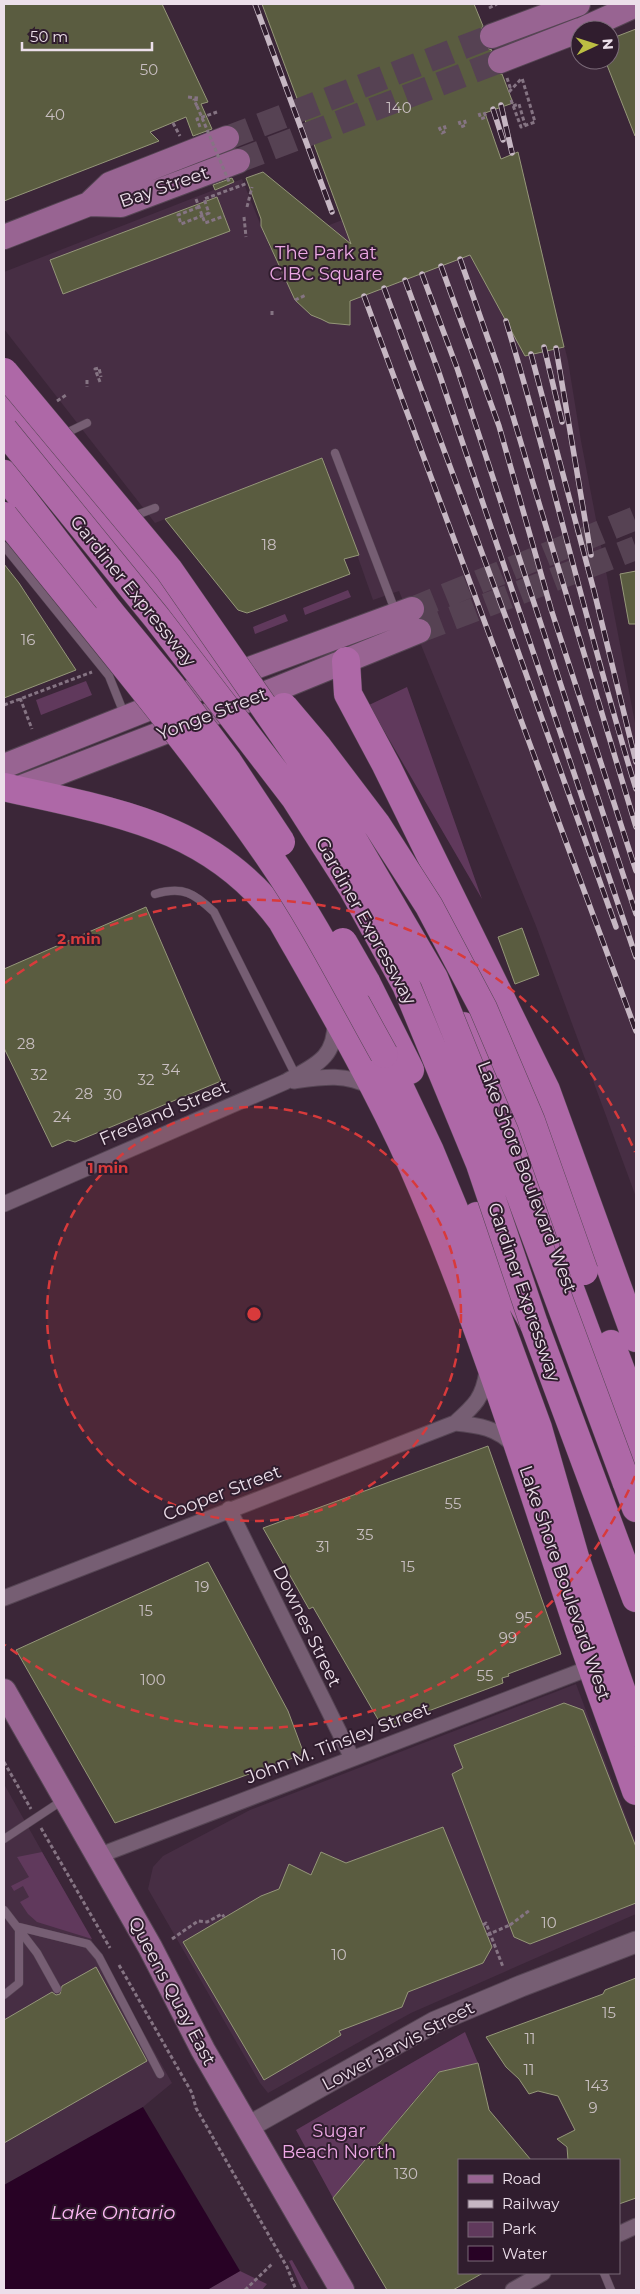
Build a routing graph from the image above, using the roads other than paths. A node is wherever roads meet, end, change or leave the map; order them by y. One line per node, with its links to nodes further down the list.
1 (578, 4): 5 (main road)
2 (636, 5): 3 (main road)
3 (602, 20)
4 (570, 35): 6 (main road)
5 (492, 36)
6 (503, 68)
7 (227, 138): 9 (main road, Bay Street)
8 (238, 161): 9 (main road, Bay Street)
9 (89, 204): 10 (main road, Bay Street)
10 (4, 237)
11 (4, 372): 22 (highway, Gardiner Expressway, bridge)
12 (4, 402): 15 (highway, Lake Shore Boulevard West)
13 (87, 423): 15 (lane)
14 (4, 430): 36 (highway, Gardiner Expressway, bridge)
15 (40, 445): 20 (highway, Lake Shore Boulevard West)
16 (335, 454): 23 (lane)
17 (4, 474): 36 (highway, bridge)
18 (155, 508): 20 (lane)
19 (4, 516): 49 (highway, bridge)
20 (108, 527): 25 (highway, Lake Shore Boulevard West)
21 (4, 546): 27 (lane)
22 (169, 570): 39 (highway, bridge); 43 (highway, Gardiner Expressway, bridge)
23 (409, 618): 24 (main road, Yonge Street); 25 (main road, Yonge Street)
24 (346, 661): 26 (main road, Yonge Street); 35 (highway)
25 (228, 678): 26 (highway, Lake Shore Boulevard West); 27 (main road, Yonge Street)
26 (245, 701): 28 (main road, Yonge Street); 31 (highway, Lake Shore Boulevard West)
27 (126, 719): 28 (main road, Yonge Street)
28 (6, 784): 30 (highway, Lake Shore Boulevard West)
29 (156, 894): 32 (lane)
30 (335, 1014): 32 (street, Freeland Street); 33 (highway, Lake Shore Boulevard West)
31 (491, 1076): 35 (highway); 42 (highway, Lake Shore Boulevard West)
32 (291, 1079): 33 (street, Freeland Street); 34 (street, Freeland Street)
33 (376, 1090): 38 (highway, Lake Shore Boulevard West)
34 (4, 1204)
35 (625, 1306): 37 (highway)
36 (534, 1324): 46 (highway, Gardiner Expressway)
37 (636, 1338)
38 (489, 1360): 40 (street, Cooper Street); 41 (highway, Lake Shore Boulevard West)
39 (636, 1410)
40 (455, 1423): 41 (street, Cooper Street); 44 (street, Cooper Street)
41 (521, 1453): 47 (highway, Lake Shore Boulevard West)
42 (636, 1466)
43 (636, 1508)
44 (229, 1510): 45 (street, Cooper Street); 50 (street, Downes Street)
45 (4, 1598)
46 (636, 1598)
47 (592, 1667): 50 (street, John M. Tinsley Street); 51 (highway, Lake Shore Boulevard West)
48 (4, 1691): 52 (main road, Queens Quay East)
49 (635, 1726)
50 (352, 1758): 54 (street, John M. Tinsley Street)
51 (636, 1790)
52 (65, 1798): 53 (lane); 54 (main road, Queens Quay East)
53 (4, 1838)
54 (98, 1856): 61 (main road, Queens Quay East)
55 (4, 1910): 56 (lane)
56 (19, 1926): 58 (lane); 59 (lane); 60 (lane)
57 (636, 1942): 61 (main road, Lower Jarvis Street)
58 (57, 1989)
59 (4, 1995)
60 (160, 2074)
61 (248, 2127): 66 (main road, Queens Quay East)
62 (636, 2226): 63 (street)
63 (620, 2234)
64 (541, 2274): 67 (street)
65 (604, 2274): 68 (lane)
66 (342, 2290)
67 (513, 2290)
68 (611, 2290)

